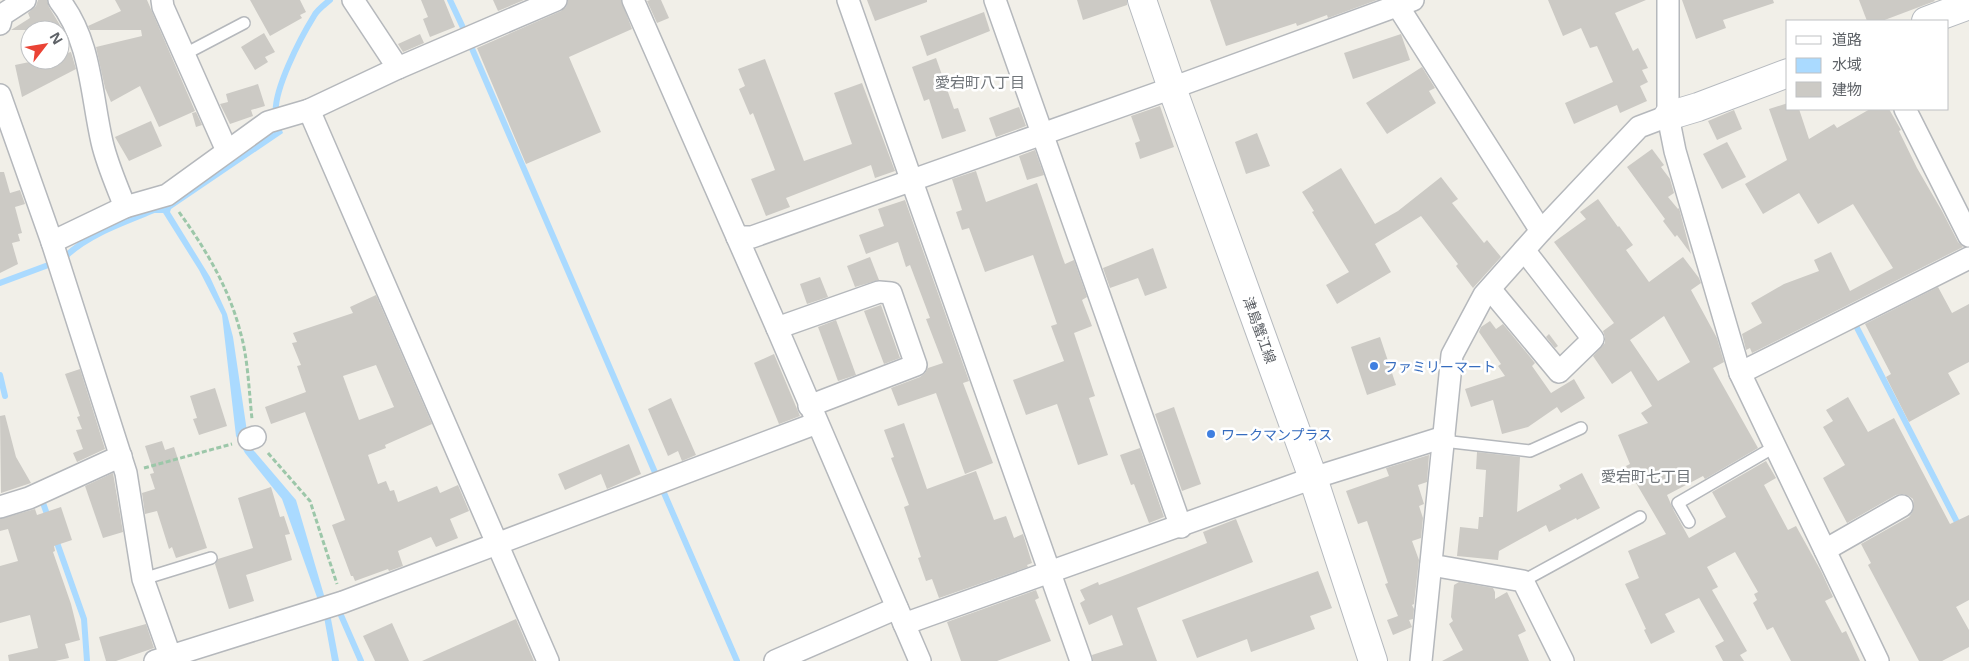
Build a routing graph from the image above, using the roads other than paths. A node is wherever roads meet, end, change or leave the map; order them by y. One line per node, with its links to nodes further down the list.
1 (25, 0): 15 (street)
2 (59, 0): 27 (street)
3 (162, 0): 16 (street)
4 (353, 0): 17 (street)
5 (556, 0): 17 (street)
6 (633, 0): 30 (street)
7 (848, 0): 26 (street)
8 (995, 0): 24 (street)
9 (1142, 0): 19 (main road, 津島蟹江線)
10 (1668, 0): 23 (street)
11 (1401, 2): 19 (street); 28 (street)
12 (1969, 5): 13 (main road)
13 (1929, 20)
14 (244, 23): 16 (lane)
15 (0, 24)
16 (184, 54): 25 (street)
17 (398, 68): 21 (street)
18 (1786, 74): 23 (main road)
19 (1172, 88): 24 (street); 42 (main road, 津島蟹江線)
20 (0, 95): 31 (street)
21 (310, 110): 25 (street); 48 (street)
22 (1906, 110): 29 (street)
23 (1668, 116): 28 (street); 36 (street)
24 (1043, 134): 26 (street); 47 (street)
25 (227, 151): 27 (street)
26 (912, 181): 30 (street); 52 (street)
27 (125, 207): 31 (street)
28 (1541, 231): 32 (street)
29 (1969, 236)
30 (737, 237): 35 (street)
31 (52, 242): 41 (street)
32 (1524, 250): 34 (street); 34 (street)
33 (1969, 258): 36 (street)
34 (1490, 289): 39 (street)
35 (777, 328): 37 (street); 37 (street)
36 (1740, 373): 40 (street)
37 (813, 415): 48 (street); 55 (street)
38 (1581, 428): 39 (lane)
39 (1444, 439): 42 (street); 51 (street)
40 (1776, 446): 46 (lane); 49 (street)
41 (123, 464): 44 (street); 53 (street)
42 (1313, 478): 47 (street); 61 (main road, 津島蟹江線)
43 (1902, 506): 49 (street)
44 (0, 507)
45 (1640, 517): 54 (lane)
46 (1689, 522)
47 (1181, 527): 52 (street)
48 (497, 544): 56 (street); 57 (street)
49 (1825, 550): 64 (street)
50 (211, 558): 53 (lane)
51 (1431, 565): 54 (street); 62 (street)
52 (1050, 572): 55 (street); 60 (street)
53 (143, 579): 56 (street)
54 (1523, 581): 63 (street)
55 (901, 616): 58 (street); 59 (street)
56 (166, 659)
57 (548, 661)
58 (775, 661)
59 (920, 661)
60 (1081, 661)
61 (1373, 661)
62 (1421, 661)
63 (1563, 661)
64 (1878, 661)

